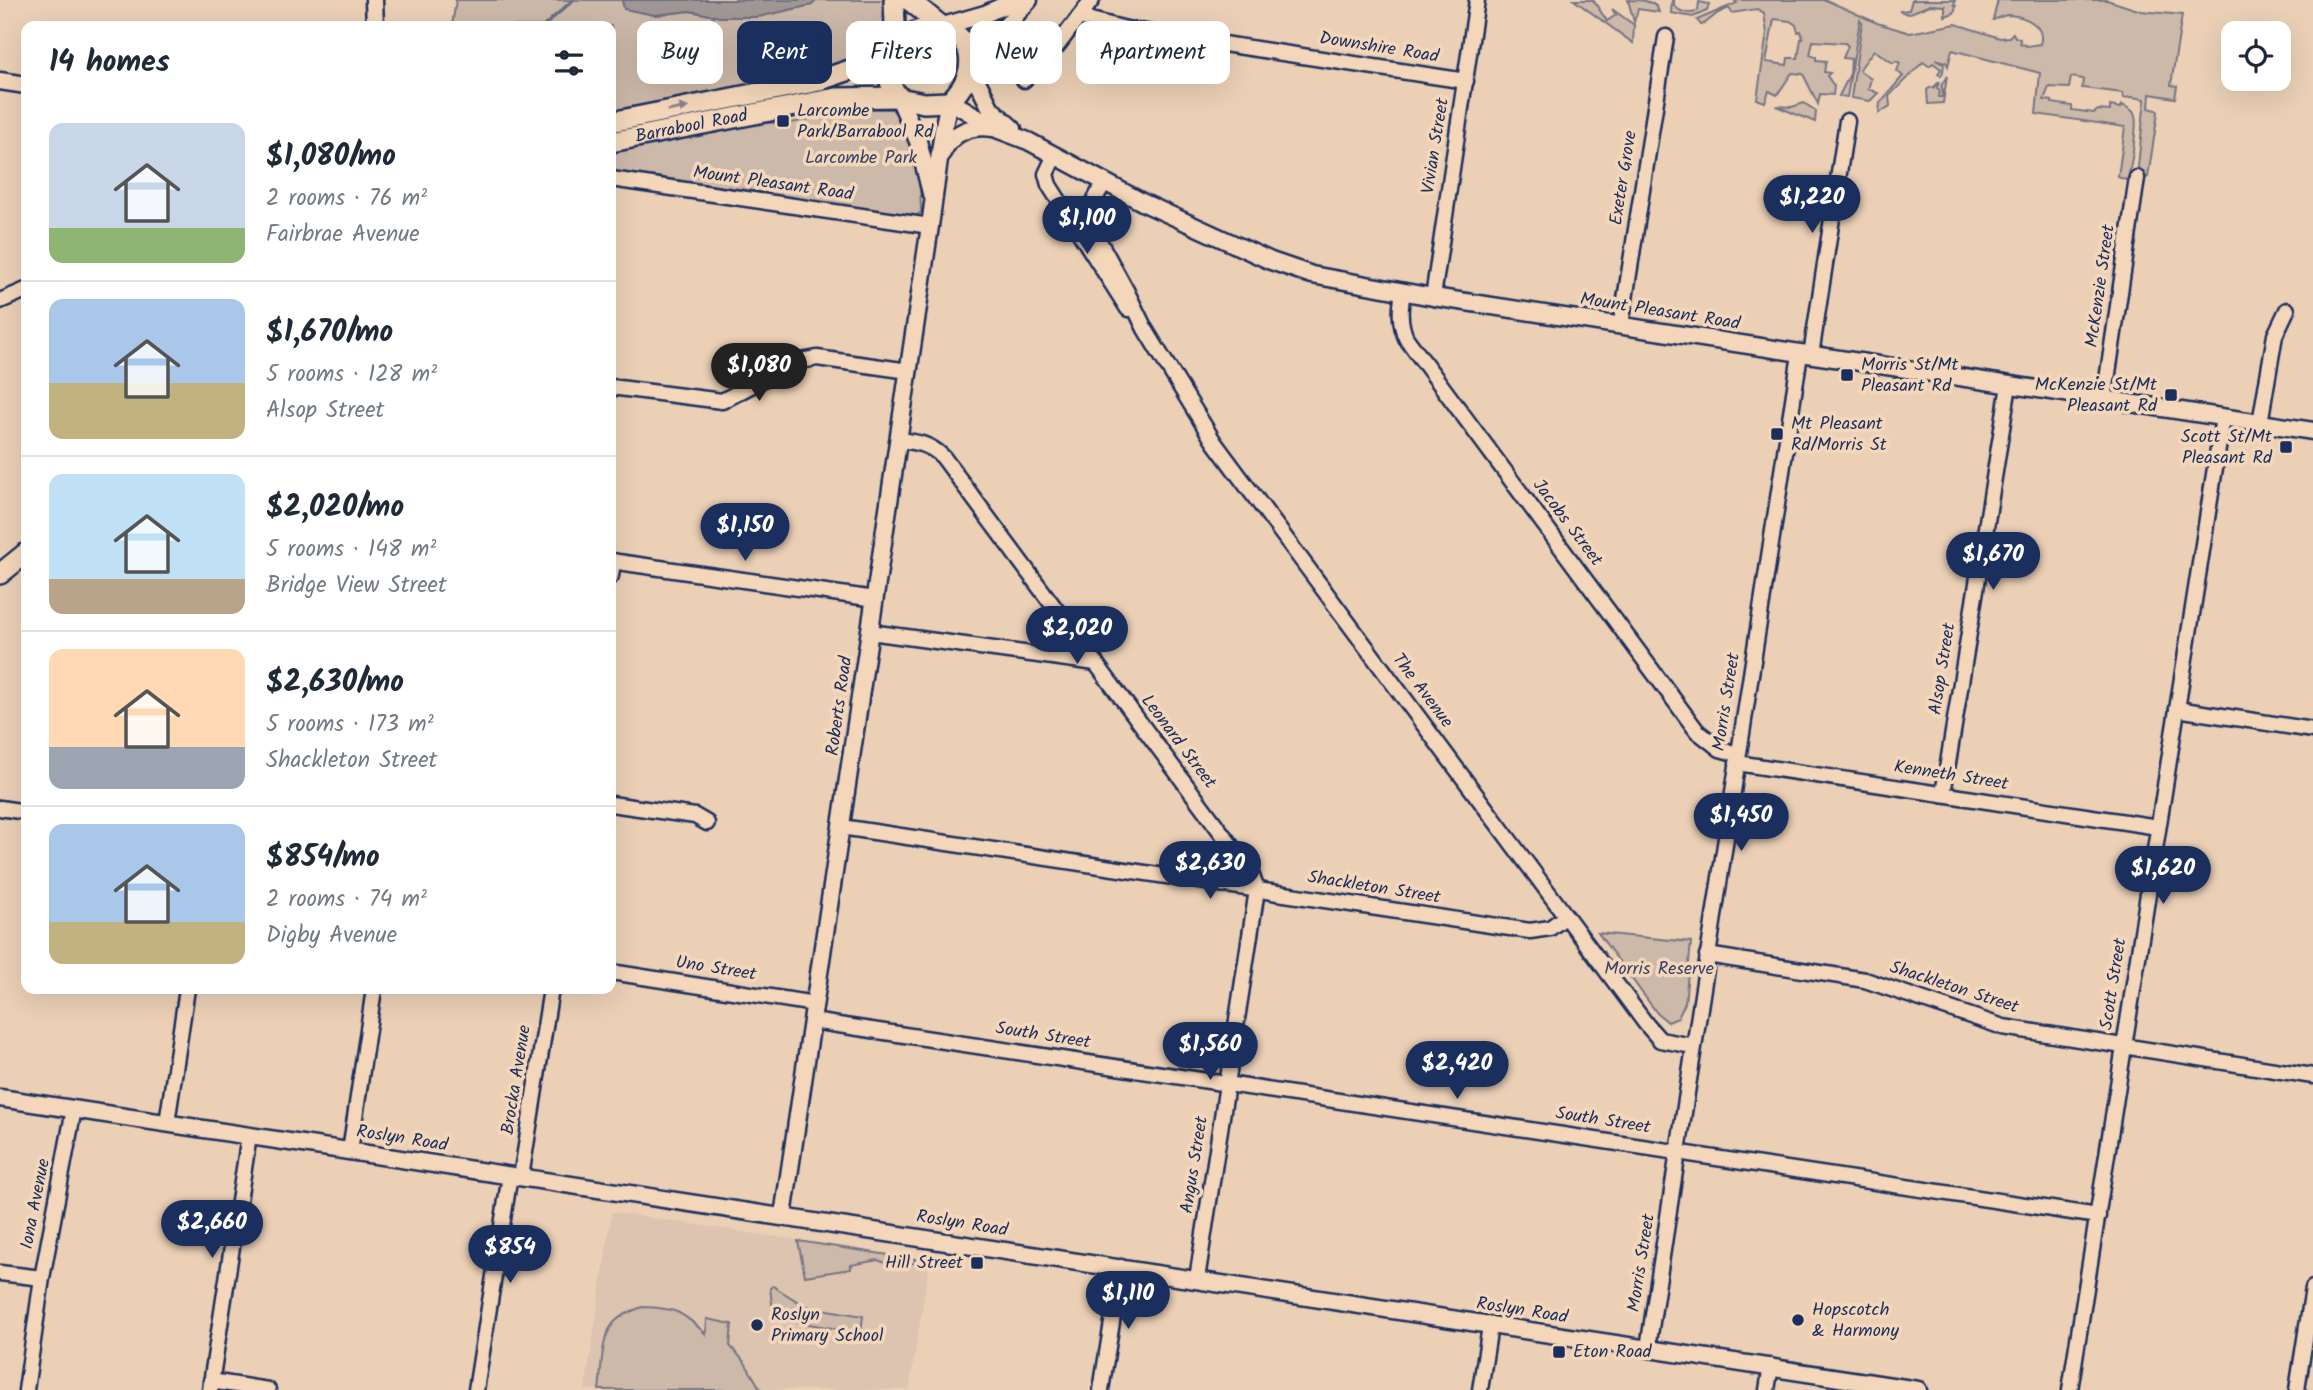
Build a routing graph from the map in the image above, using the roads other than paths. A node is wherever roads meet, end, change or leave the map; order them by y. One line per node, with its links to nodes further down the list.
1 (374, 0): 9 (street)
2 (894, 0): 10 (main road)
3 (909, 0): 11 (main road)
4 (1016, 0): 12 (street)
5 (1029, 0): 13 (street)
6 (1092, 0): 8 (street)
7 (1478, 0): 21 (street, Vivian Street)
8 (1079, 17): 16 (street); 21 (street, Downshire Road)
9 (375, 21)
10 (895, 21)
11 (937, 21)
12 (956, 21)
13 (1011, 21)
14 (956, 36): 17 (main road)
15 (1666, 37): 44 (street, Exeter Grove)
16 (1062, 39)
17 (970, 63)
18 (970, 68): 26 (main road)
19 (846, 71): 27 (main road, Barrabool Road, one-way to 19)
20 (0, 81): 22 (street)
21 (1465, 81): 41 (street, Vivian Street)
22 (21, 84)
23 (891, 84): 25 (main road)
24 (979, 84): 31 (street, Mount Pleasant Road)
25 (899, 97): 26 (main road); 30 (main road, Barrabool Road); 37 (street, Roberts Road)
26 (949, 102): 29 (street, Mount Pleasant Road); 33 (street, Roberts Road)
27 (616, 121)
28 (1847, 121): 46 (street, Morris Street)
29 (999, 130): 31 (street, Mount Pleasant Road); 33 (street)
30 (616, 141)
31 (1028, 141): 32 (street, Mount Pleasant Road)
32 (1055, 155): 36 (street, Mount Pleasant Road); 45 (street, The Avenue)
33 (939, 163): 37 (street, Roberts Road)
34 (2137, 178): 50 (street, McKenzie Street)
35 (616, 180): 38 (street, Mount Pleasant Road)
36 (1105, 182): 40 (street, Mount Pleasant Road); 45 (street, The Avenue)
37 (933, 202): 38 (street, Roberts Road)
38 (930, 226): 47 (street, Roberts Road)
39 (21, 292): 42 (street)
40 (1403, 292): 41 (street, Mount Pleasant Road); 63 (street, Jacobs Street)
41 (1433, 297): 44 (street, Mount Pleasant Road)
42 (0, 300)
43 (2287, 310): 52 (street)
44 (1621, 325): 46 (street, Mount Pleasant Road)
45 (1145, 329): 72 (street, The Avenue)
46 (1806, 354): 48 (street, Mount Pleasant Road); 63 (street, Morris Street)
47 (909, 371): 49 (street); 54 (street, Roberts Road)
48 (2008, 385): 50 (street, Mount Pleasant Road); 64 (street, Alsop Street)
49 (616, 388)
50 (2104, 400): 51 (street, Mount Pleasant Road)
51 (2222, 417): 52 (street, Mount Pleasant Road); 61 (street, Scott Street)
52 (2260, 423): 53 (street, Mount Pleasant Road)
53 (2313, 431)
54 (899, 440): 58 (street, Roberts Road); 60 (street, Leonard Street)
55 (21, 557): 57 (main road)
56 (616, 562): 58 (street)
57 (0, 574)
58 (875, 599): 59 (street, Roberts Road)
59 (870, 632): 60 (street); 69 (street, Roberts Road)
60 (1096, 663): 71 (street, Leonard Street)
61 (2177, 709): 62 (street); 70 (street, Scott Street)
62 (2313, 730)
63 (1738, 758): 64 (street, Kenneth Street); 73 (street, Morris Street)
64 (1943, 794): 70 (street, Kenneth Street)
65 (616, 805): 68 (street)
66 (0, 808): 67 (street)
67 (21, 811)
68 (707, 823)
69 (841, 827): 71 (street, Shackleton Street); 78 (street, Roberts Road)
70 (2158, 827): 81 (street, Scott Street)
71 (1257, 890): 72 (street, Shackleton Street); 83 (street, Angus Street)
72 (1564, 917): 80 (street, The Avenue)
73 (1707, 955): 80 (street, Morris Street); 81 (street, Shackleton Street)
74 (616, 973): 78 (street, Uno Street)
75 (186, 994): 86 (street)
76 (373, 994): 88 (street)
77 (550, 994): 90 (street, Brocka Avenue)
78 (815, 1004): 79 (street, Roberts Road)
79 (812, 1021): 83 (street, South Street); 91 (street, Roberts Road)
80 (1693, 1046): 89 (street, Morris Street)
81 (2123, 1047): 82 (street, Shackleton Street); 92 (street, Scott Street)
82 (2313, 1076)
83 (1227, 1084): 89 (street, South Street); 96 (street, Angus Street)
84 (0, 1098): 85 (street, Roslyn Road)
85 (74, 1109): 86 (street, Roslyn Road); 95 (street, Iona Avenue)
86 (167, 1123): 87 (street, Roslyn Road)
87 (249, 1136): 88 (street, Roslyn Road); 101 (street)
88 (350, 1151): 90 (street, Roslyn Road)
89 (1678, 1152): 92 (street, South Street); 99 (street, Morris Street)
90 (515, 1176): 91 (street, Roslyn Road); 104 (street, Brocka Avenue)
91 (783, 1216): 93 (street, Roslyn Road)
92 (2098, 1216): 109 (street, Scott Street)
93 (1121, 1268): 96 (street, Roslyn Road); 105 (street)
94 (0, 1273): 95 (street)
95 (42, 1279): 102 (street, Iona Avenue)
96 (1197, 1279): 98 (street, Roslyn Road)
97 (2313, 1288): 110 (street)
98 (1490, 1326): 99 (street, Roslyn Road); 106 (street)
99 (1648, 1348): 100 (street, Roslyn Road)
100 (1771, 1366): 107 (street); 108 (street, Roslyn Road)
101 (210, 1386): 103 (street)
102 (26, 1390)
103 (268, 1390)
104 (476, 1390)
105 (1101, 1390)
106 (1480, 1390)
107 (1767, 1390)
108 (1918, 1390)
109 (2070, 1390)
110 (2297, 1390)

